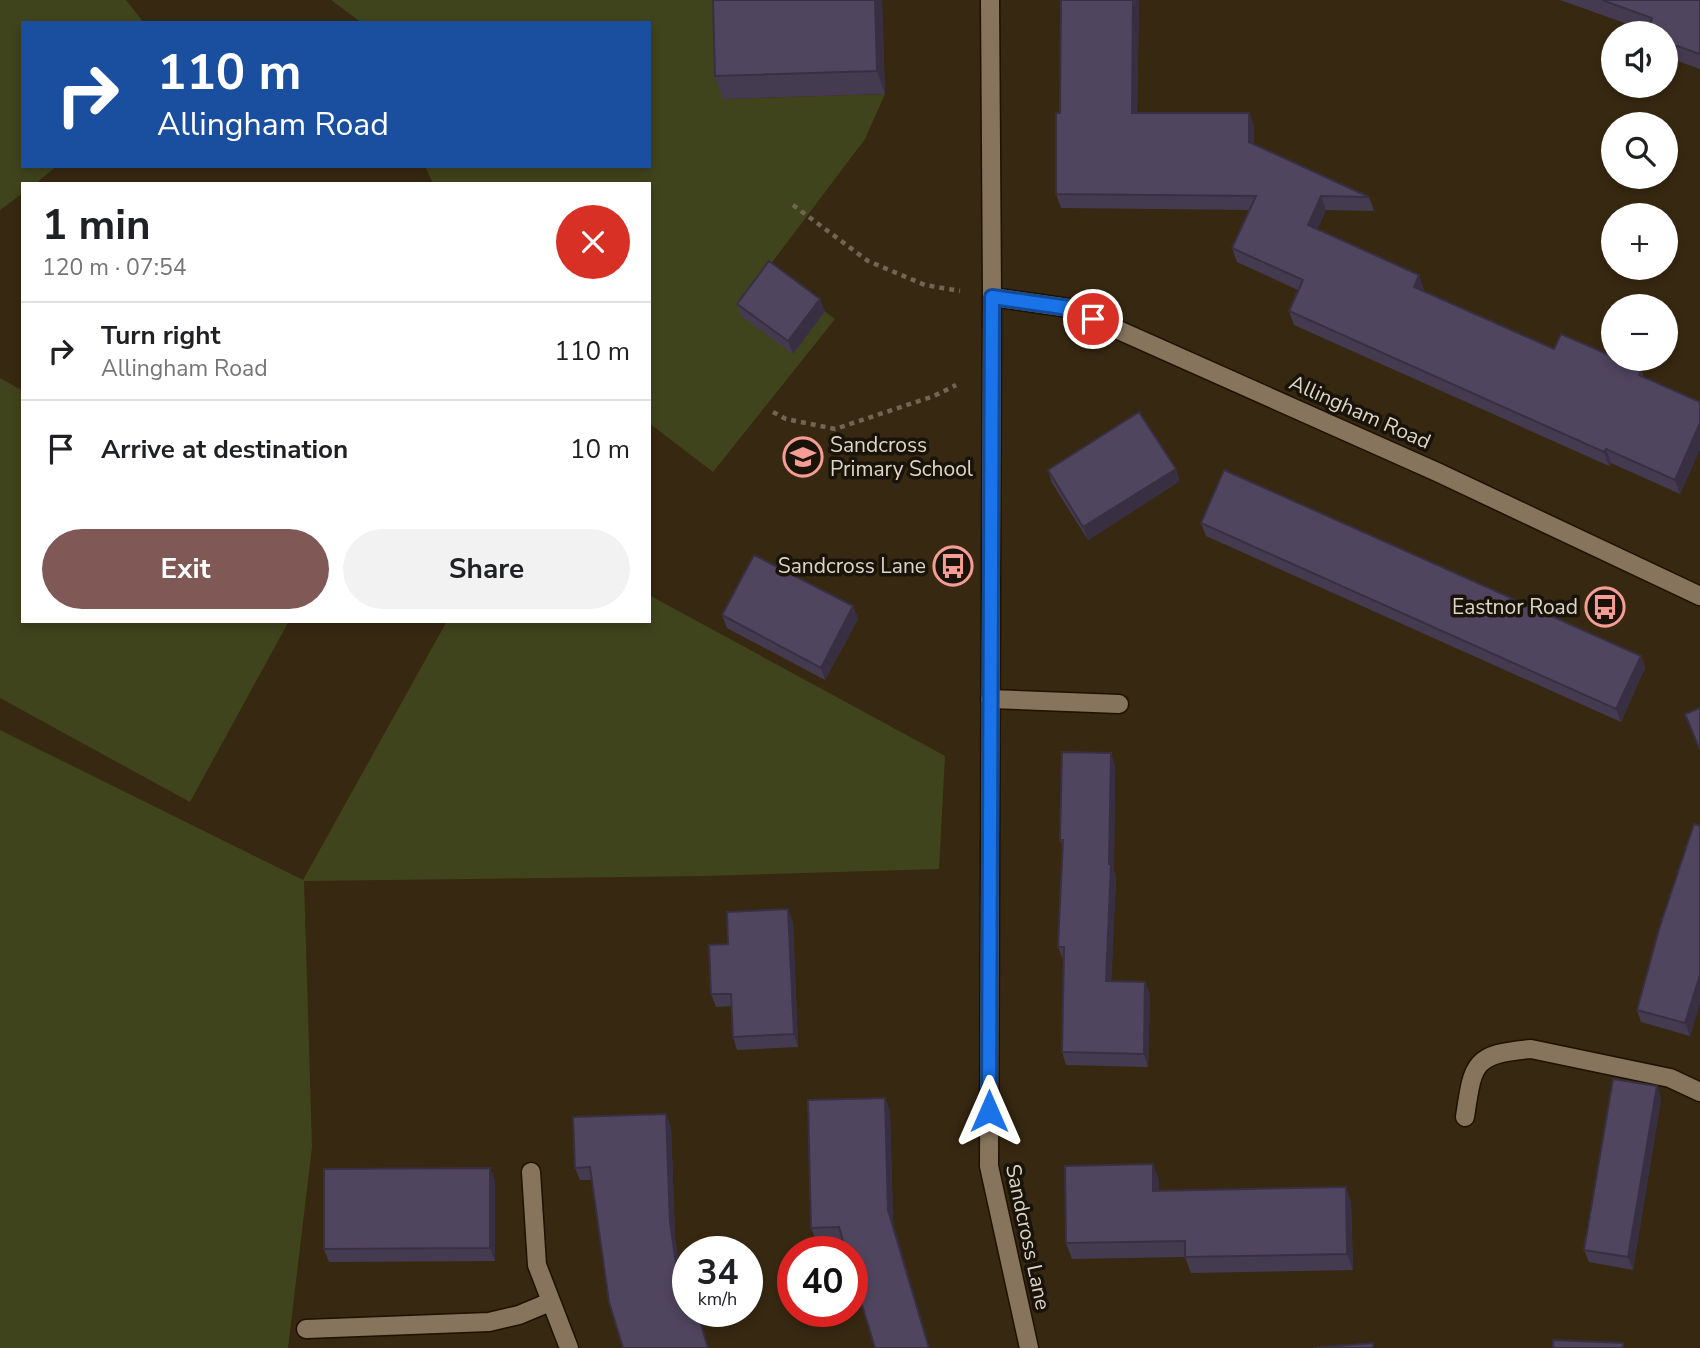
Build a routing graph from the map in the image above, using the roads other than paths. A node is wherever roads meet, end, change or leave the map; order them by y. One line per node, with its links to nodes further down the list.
1 (990, 0): 2 (street, Sandcross Lane)
2 (992, 297): 3 (street, Allingham Road); 4 (street, Sandcross Lane)
3 (1700, 596)
4 (990, 699): 5 (street); 12 (street, Sandcross Lane)
5 (1119, 704)
6 (1700, 1091): 7 (street)
7 (1465, 1117)
8 (531, 1172): 9 (street)
9 (550, 1303): 10 (street); 11 (street)
10 (306, 1329)
11 (569, 1348)
12 (1029, 1348)

